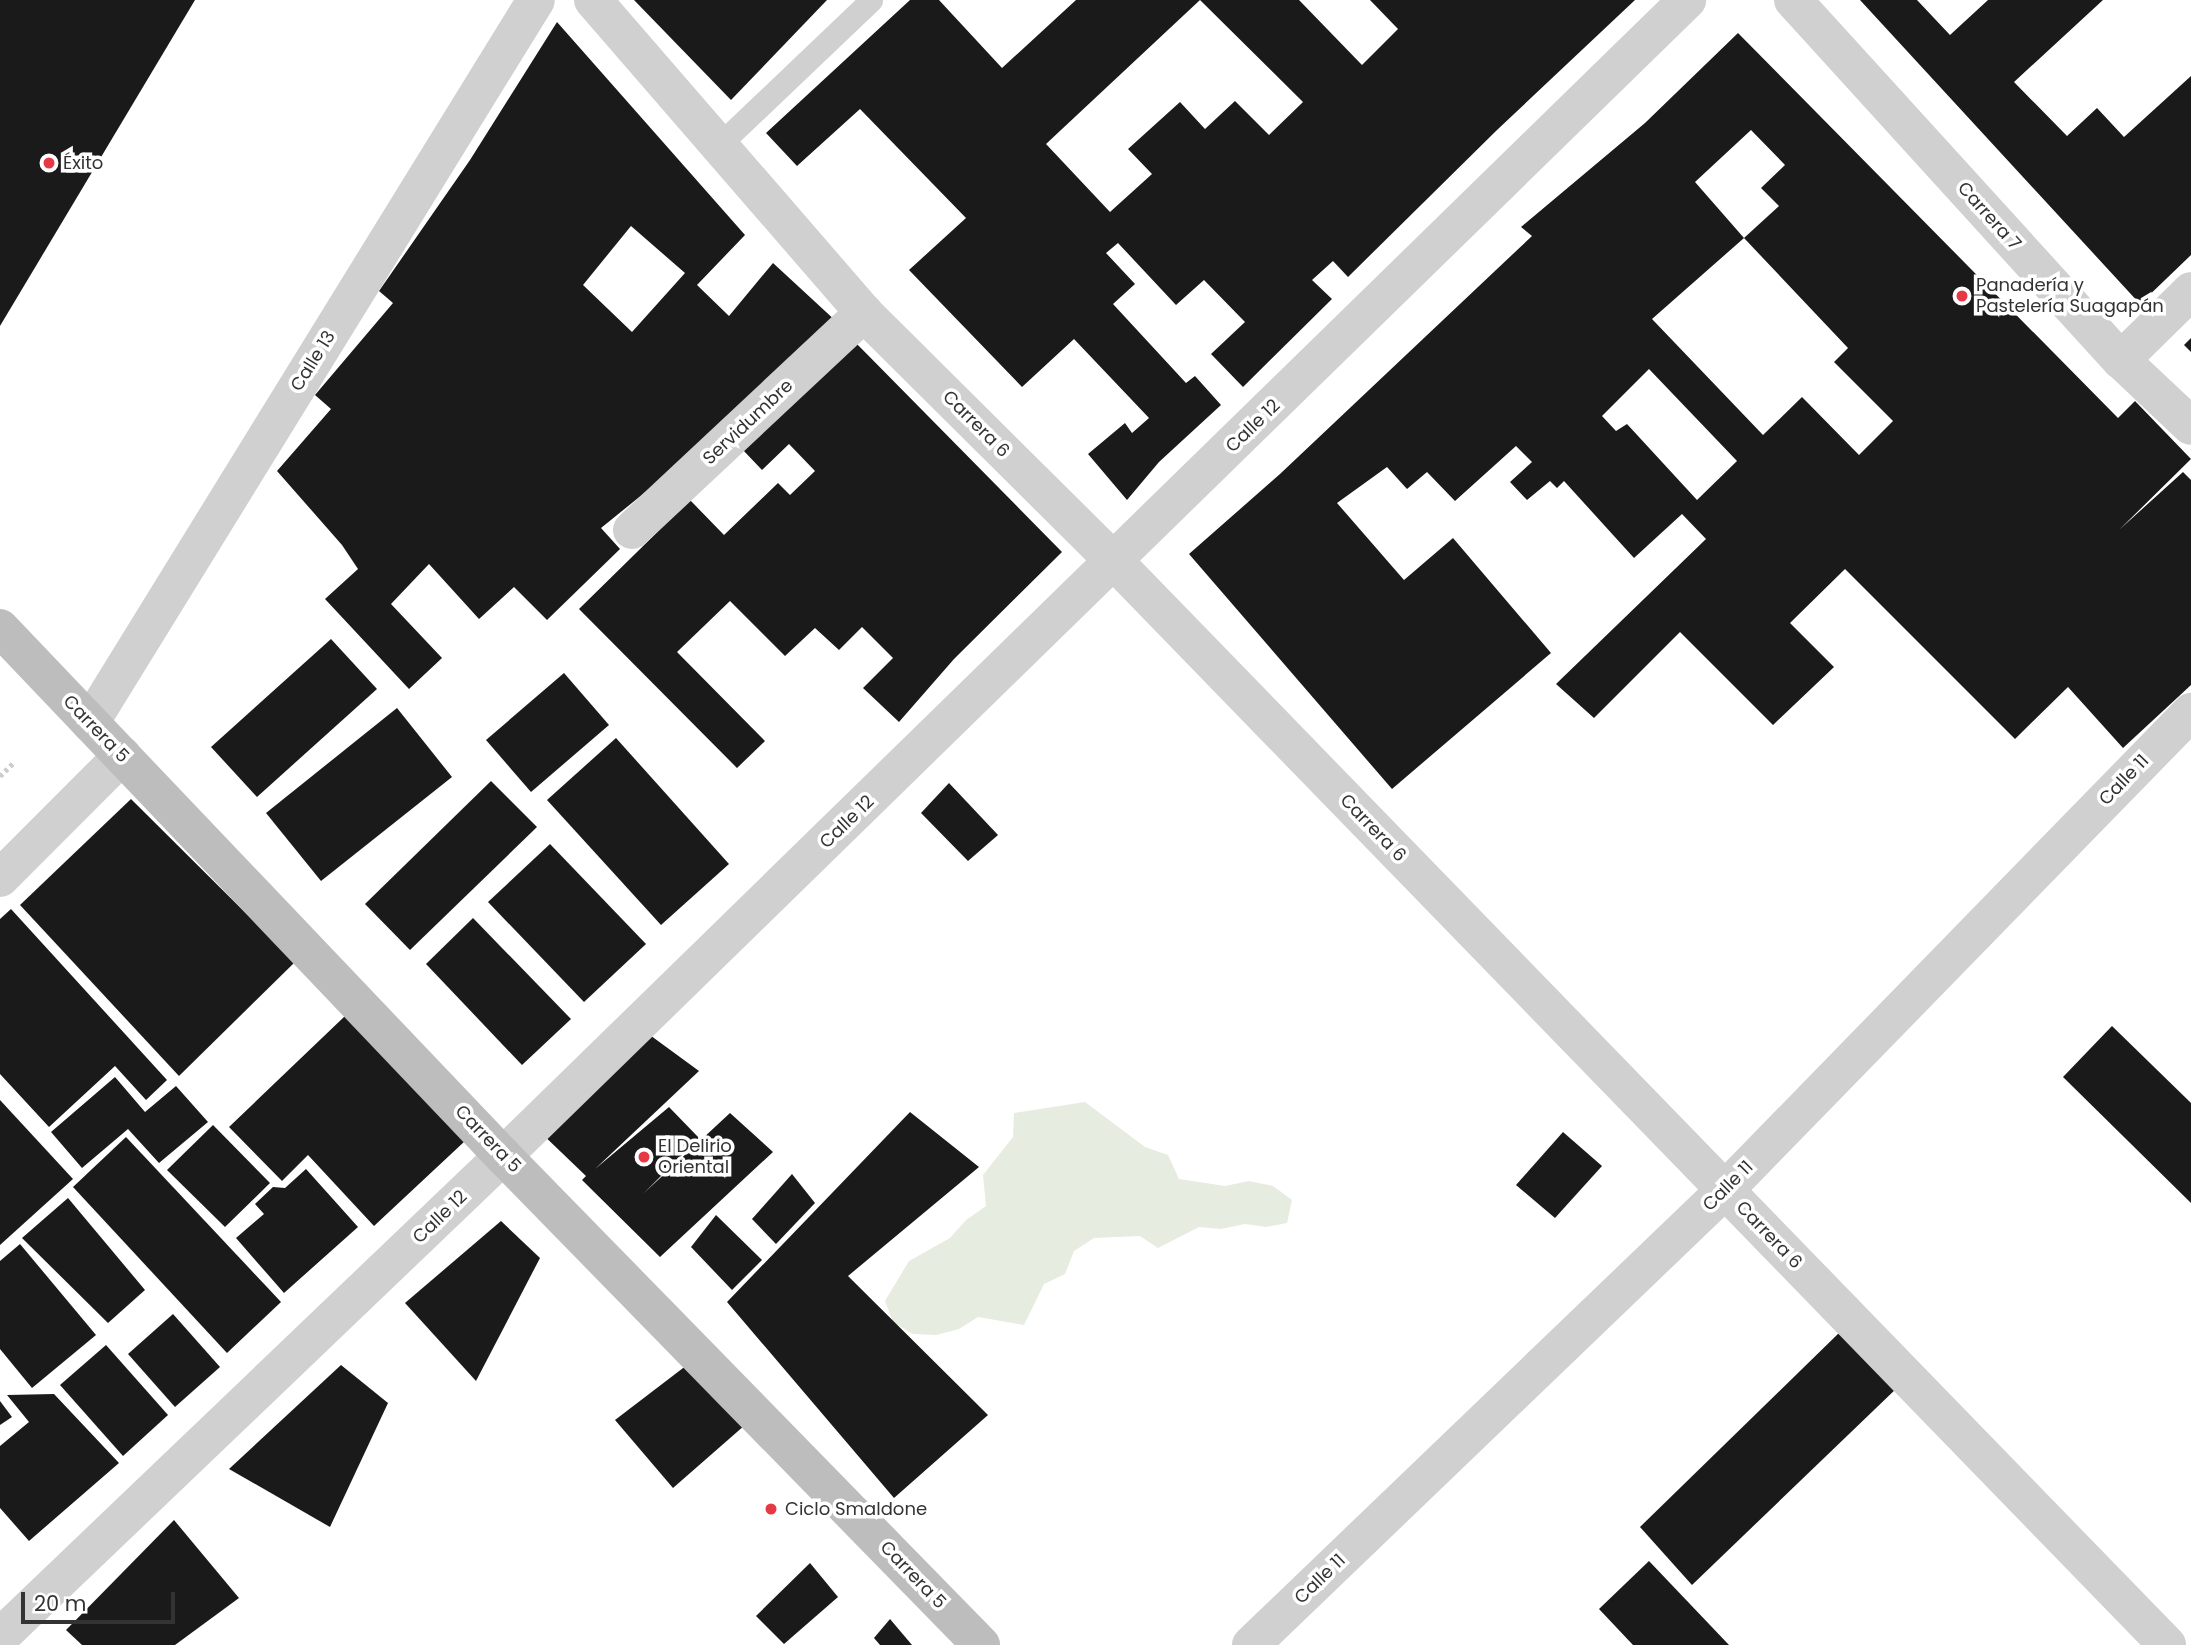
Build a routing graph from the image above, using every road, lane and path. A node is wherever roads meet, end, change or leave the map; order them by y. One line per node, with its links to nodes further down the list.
1 (536, 0): 15 (street, Calle 13)
2 (593, 0): 6 (street, Carrera 6)
3 (871, 0): 6 (lane)
4 (1687, 0): 12 (street, Calle 12)
5 (1793, 0): 9 (street, Carrera 7)
6 (719, 145): 8 (street, Carrera 6)
7 (2191, 290): 9 (street)
8 (864, 313): 11 (street, Servidumbre); 12 (street, Carrera 6)
9 (2121, 360): 10 (street, Carrera 7)
10 (2191, 426)
11 (632, 530)
12 (1115, 562): 20 (street, Calle 12); 21 (street, Carrera 6)
13 (0, 628): 15 (main road, Carrera 5)
14 (2191, 712): 21 (street, Calle 11)
15 (90, 723): 16 (main road, Carrera 5)
16 (122, 756): 19 (street); 20 (main road, Carrera 5)
17 (13, 763): 18 (path)
18 (0, 776)
19 (0, 878)
20 (503, 1156): 22 (street, Calle 12); 23 (main road, Carrera 5)
21 (1725, 1190): 24 (street, Calle 11); 25 (street, Carrera 6)
22 (0, 1637)
23 (981, 1645)
24 (1251, 1645)
25 (2167, 1645)

